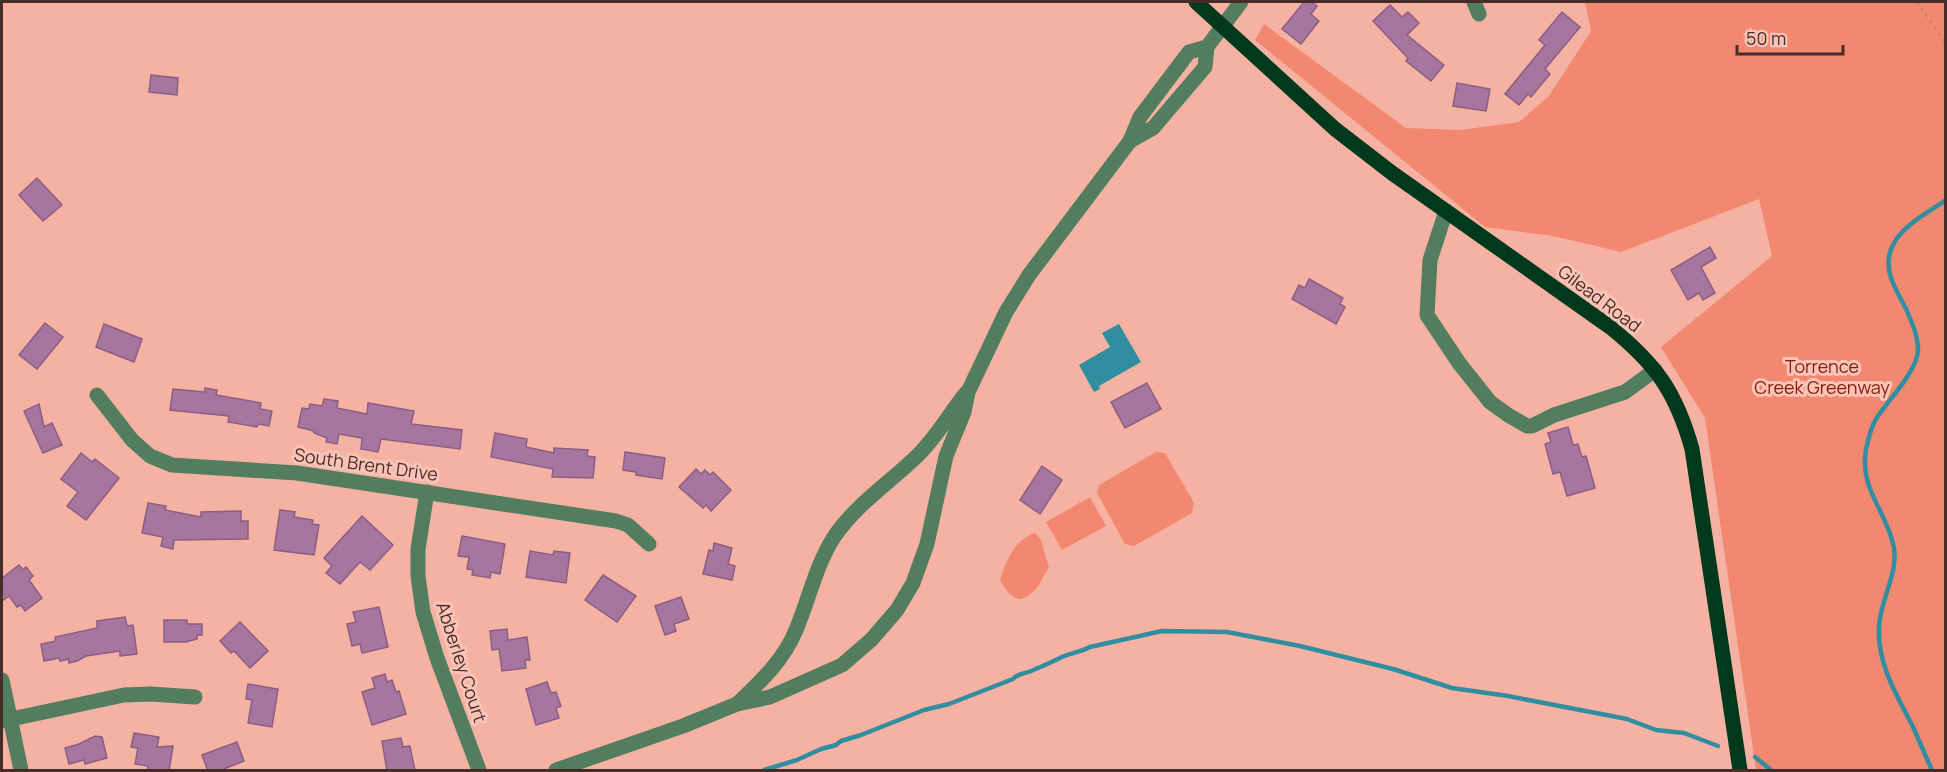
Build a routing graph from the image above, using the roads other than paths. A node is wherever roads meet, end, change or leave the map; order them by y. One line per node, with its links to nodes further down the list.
1 (1196, 2): 3 (main road, Gilead Road)
2 (1241, 2): 3 (street)
3 (1222, 27): 4 (street); 6 (main road, Gilead Road)
4 (1207, 47): 5 (street); 5 (street)
5 (1130, 141): 8 (street)
6 (1446, 211): 7 (main road, Gilead Road); 7 (street)
7 (1655, 370): 19 (main road, Gilead Road)
8 (968, 392): 14 (street); 14 (street)
9 (97, 395): 10 (street, South Brent Drive)
10 (427, 492): 11 (street, South Brent Drive); 17 (street, Abberley Court)
11 (649, 544)
12 (2, 680): 15 (street)
13 (195, 697): 15 (street)
14 (736, 704): 18 (street)
15 (6, 720): 16 (street)
16 (21, 771)
17 (479, 771)
18 (556, 771)
19 (1740, 771)

